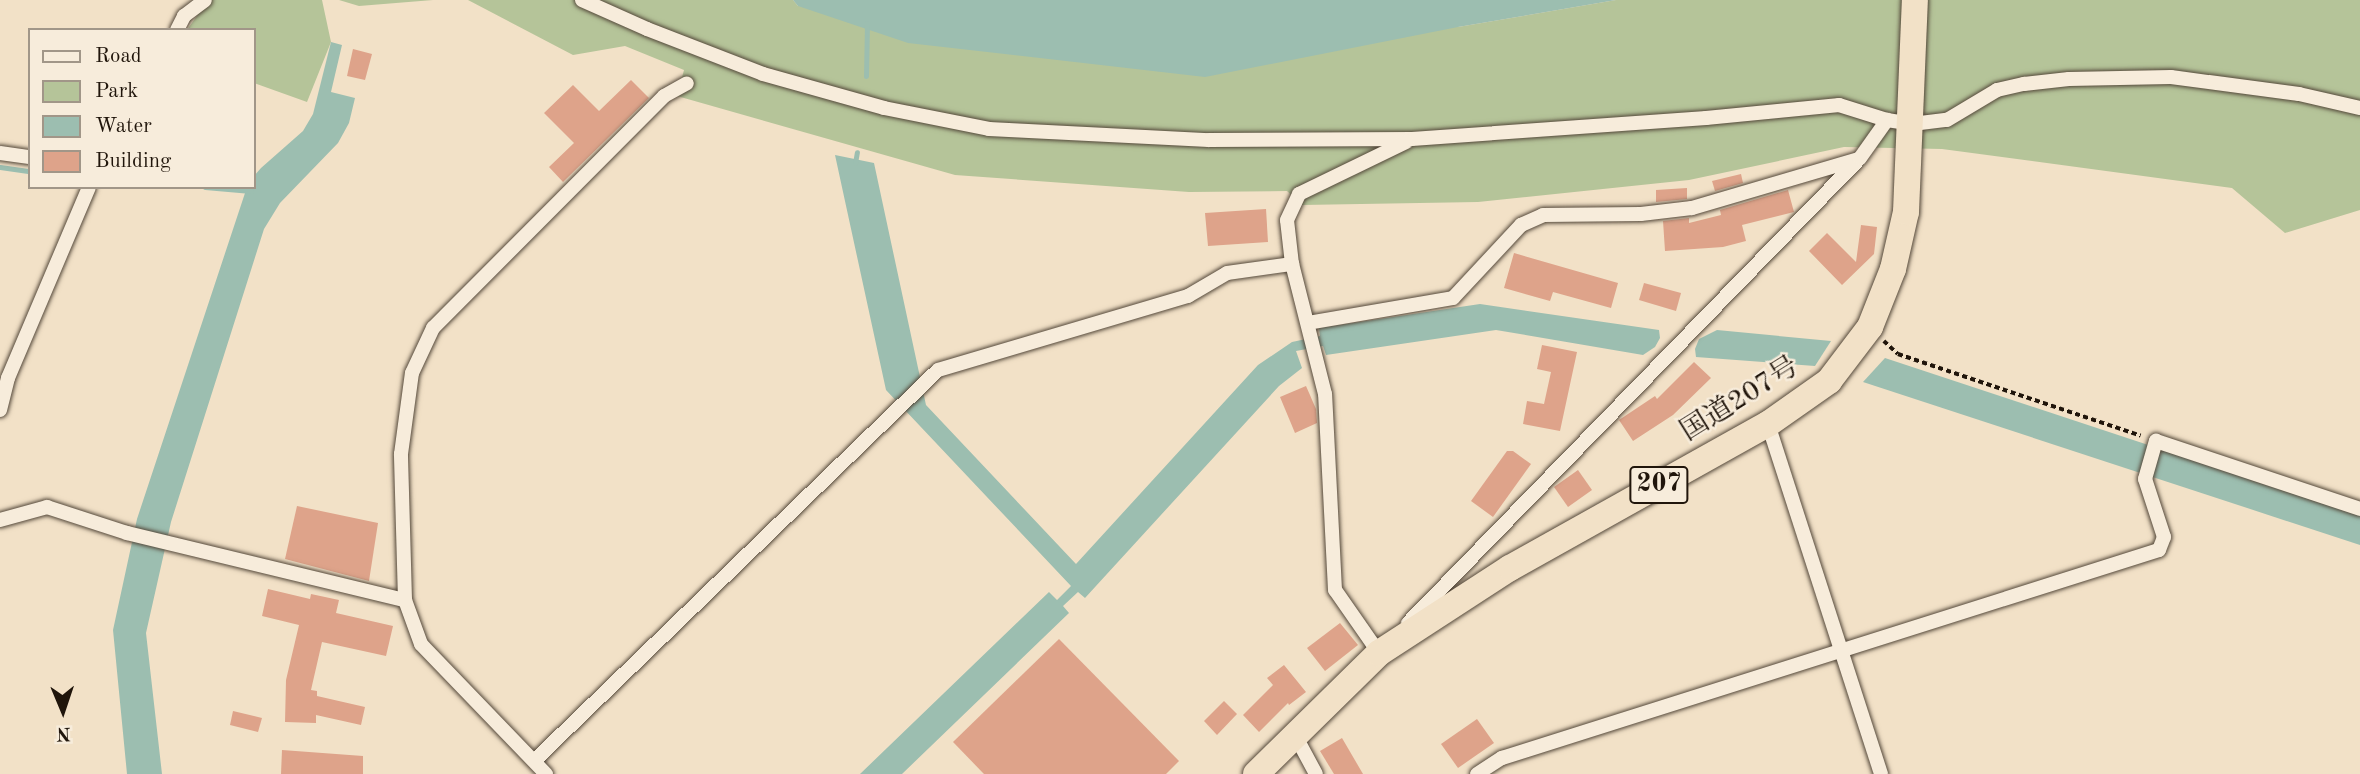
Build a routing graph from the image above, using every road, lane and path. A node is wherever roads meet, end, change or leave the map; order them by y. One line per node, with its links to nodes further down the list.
1 (205, 0): 4 (street)
2 (582, 0): 8 (street)
3 (1915, 0): 7 (highway, 国道207号 / 207)
4 (178, 28)
5 (687, 83): 21 (street)
6 (2360, 108): 7 (street)
7 (1904, 115): 8 (street); 11 (street); 14 (highway, 国道207号 / 207)
8 (1412, 139): 13 (street)
9 (0, 153): 10 (street)
10 (28, 157)
11 (1860, 158): 15 (street); 23 (street)
12 (88, 189): 16 (street)
13 (1292, 264): 15 (street); 25 (street)
14 (1870, 327): 17 (highway, 国道207号 / 207); 18 (path)
15 (1311, 336): 23 (street)
16 (0, 410)
17 (1768, 424): 22 (street); 23 (highway, 国道207号 / 207)
18 (2156, 441): 19 (street); 22 (street)
19 (2360, 509)
20 (0, 520): 21 (street)
21 (405, 600): 25 (street)
22 (1843, 649): 29 (street); 30 (street)
23 (1379, 653): 24 (highway, 国道207号 / 207)
24 (1295, 734): 27 (highway, 国道207号 / 207); 28 (street)
25 (534, 761): 26 (street)
26 (546, 774)
27 (1256, 774)
28 (1316, 774)
29 (1477, 774)
30 (1881, 774)

